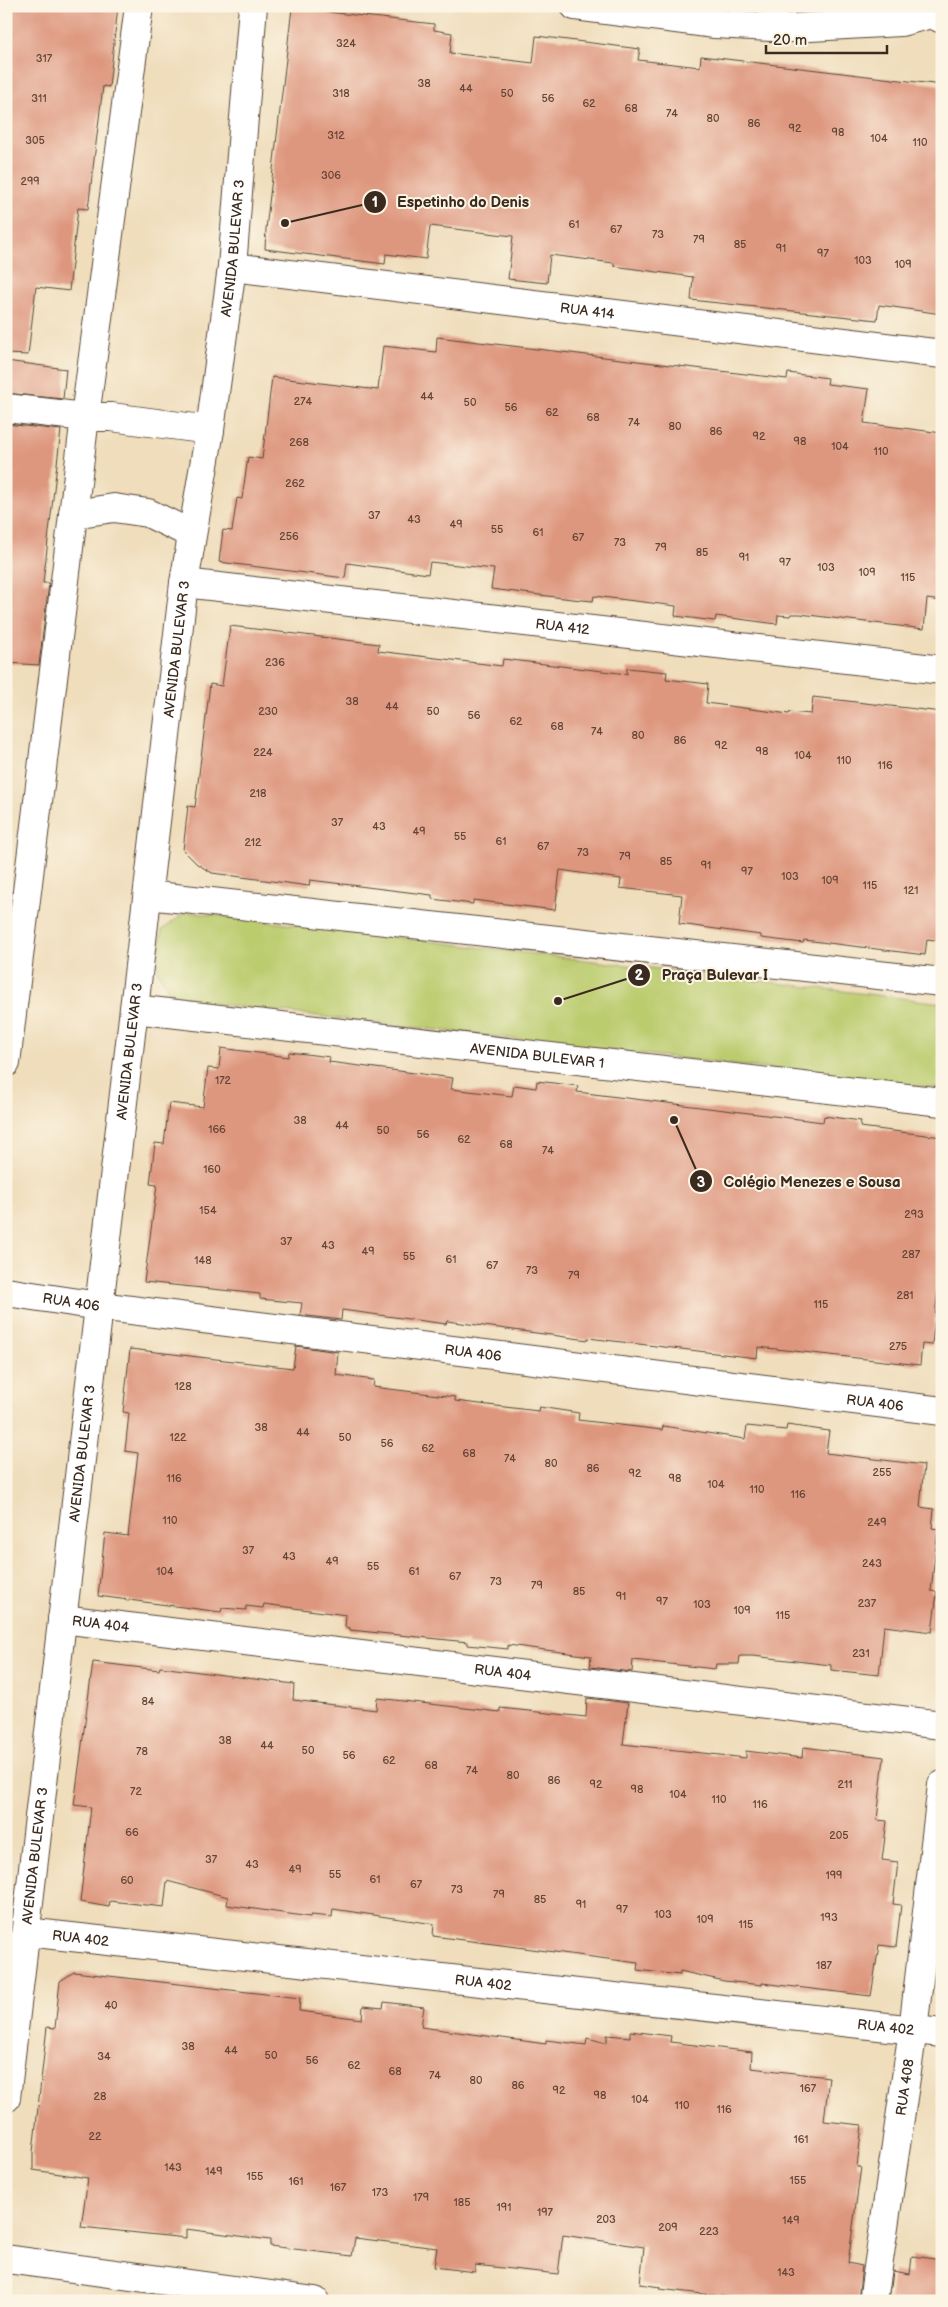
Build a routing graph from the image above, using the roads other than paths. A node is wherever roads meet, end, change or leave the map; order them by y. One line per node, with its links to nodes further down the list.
1 (139, 6): 8 (street)
2 (253, 6): 5 (street, AVENIDA BULEVAR 3)
3 (575, 6): 4 (street)
4 (931, 11)
5 (232, 267): 6 (street, RUA 414); 9 (street, AVENIDA BULEVAR 3)
6 (942, 354)
7 (6, 408): 8 (street)
8 (85, 417): 9 (street); 10 (street)
9 (210, 430): 11 (street, AVENIDA BULEVAR 3)
10 (73, 514): 11 (street); 17 (street)
11 (191, 534): 12 (street, AVENIDA BULEVAR 3)
12 (184, 583): 13 (street, RUA 412); 14 (street, AVENIDA BULEVAR 3)
13 (942, 670)
14 (148, 895): 15 (street); 16 (street, AVENIDA BULEVAR 3)
15 (942, 982)
16 (134, 1009): 18 (street, AVENIDA BULEVAR 1); 20 (street, AVENIDA BULEVAR 3)
17 (6, 1063)
18 (942, 1102)
19 (6, 1292): 20 (street, RUA 406)
20 (99, 1306): 21 (street, RUA 406); 22 (street, AVENIDA BULEVAR 3)
21 (942, 1411)
22 (62, 1619): 23 (street, RUA 404); 25 (street, AVENIDA BULEVAR 3)
23 (942, 1725)
24 (942, 1784): 26 (street, RUA 408)
25 (26, 1932): 26 (street, RUA 402); 28 (street, AVENIDA BULEVAR 3)
26 (913, 2030): 27 (street, RUA 402); 31 (street, RUA 408)
27 (942, 2033)
28 (6, 2098)
29 (6, 2259): 30 (street)
30 (315, 2301)
31 (873, 2301)

